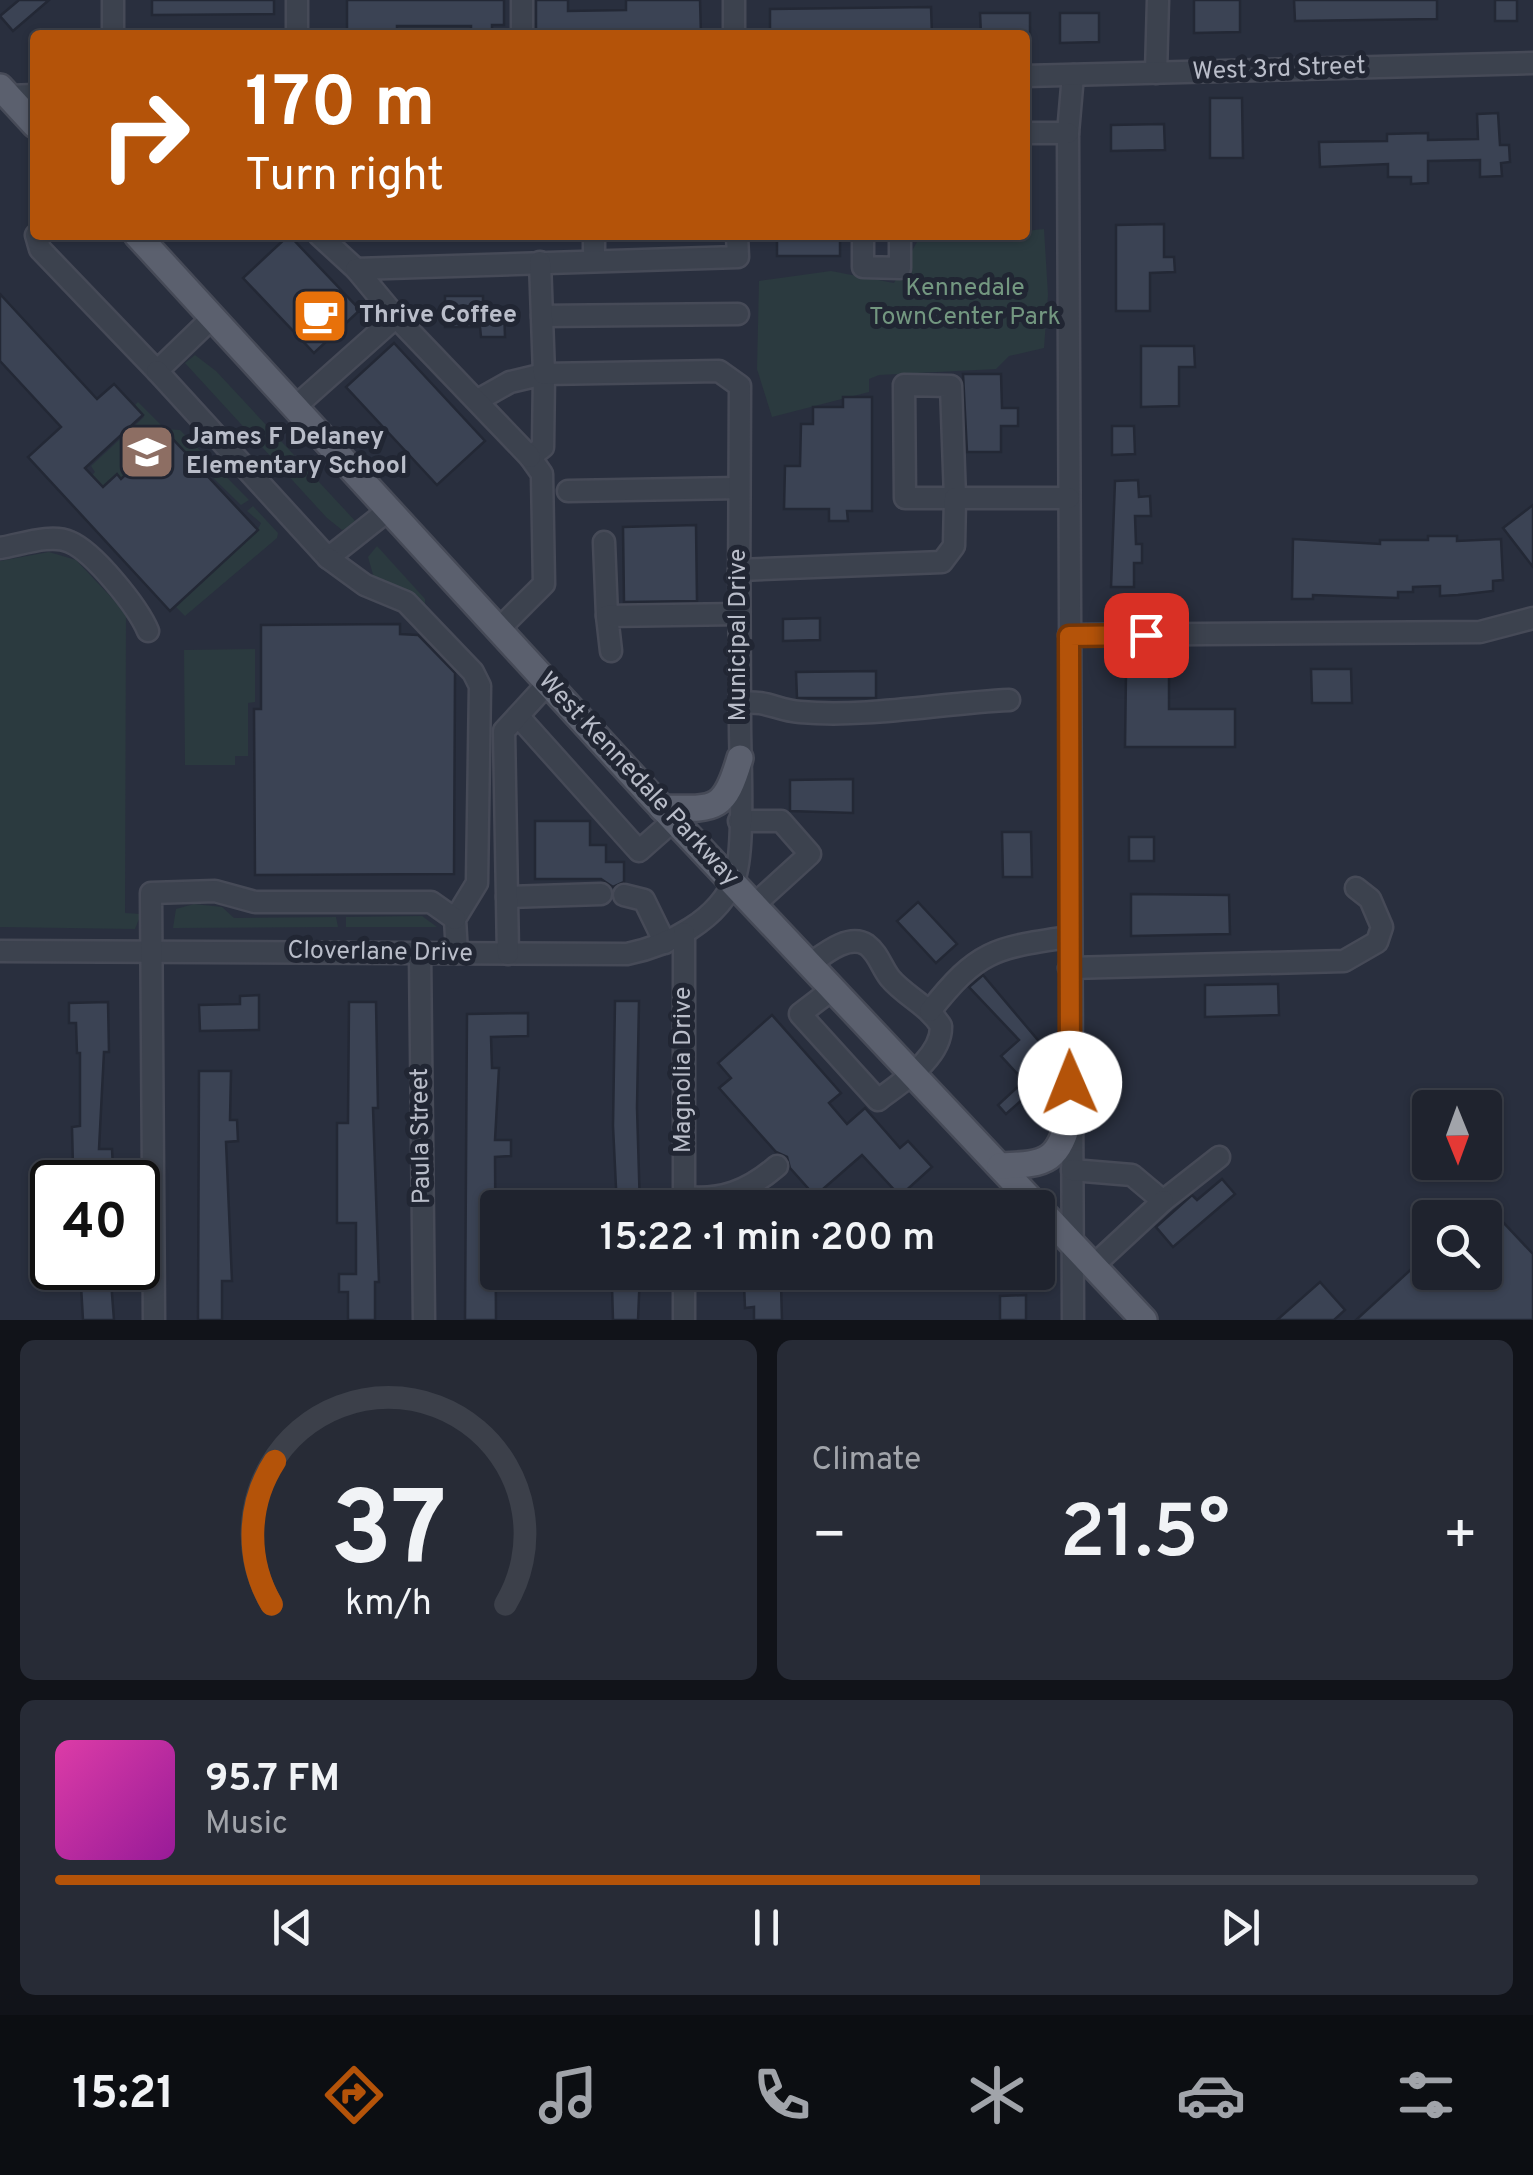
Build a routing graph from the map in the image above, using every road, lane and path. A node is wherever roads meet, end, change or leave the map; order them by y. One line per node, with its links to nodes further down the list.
1 (113, 0): 6 (street)
2 (297, 0): 7 (street)
3 (522, 0): 8 (street)
4 (734, 0): 9 (street)
5 (1158, 0): 11 (street)
6 (113, 30)
7 (297, 30)
8 (522, 30)
9 (734, 30)
10 (1533, 62): 11 (street, West 3rd Street)
11 (1156, 73): 12 (street, West 3rd Street)
12 (1073, 75): 13 (street, West 3rd Street); 18 (street)
13 (1030, 76)
14 (4, 92): 15 (street); 16 (main road)
15 (30, 95)
16 (30, 120)
17 (1030, 133): 18 (street)
18 (1068, 133): 41 (street)
19 (37, 240): 33 (street)
20 (142, 240): 31 (main road, West Kennedale Parkway)
21 (324, 240): 28 (street)
22 (594, 240): 26 (street)
23 (738, 240): 26 (street)
24 (863, 240): 25 (street)
25 (900, 240)
26 (594, 261): 27 (street)
27 (540, 262): 28 (street); 30 (street)
28 (356, 269): 32 (street)
29 (738, 314): 30 (street)
30 (542, 316): 34 (street)
31 (213, 317): 33 (street); 36 (main road, West Kennedale Parkway)
32 (396, 317): 35 (street); 36 (street)
33 (158, 371): 45 (street)
34 (544, 374): 35 (street); 37 (street); 38 (street, Municipal Drive)
35 (478, 400): 37 (street)
36 (296, 406): 42 (main road, West Kennedale Parkway)
37 (530, 457): 50 (street)
38 (739, 488): 39 (street); 46 (street, Municipal Drive)
39 (568, 490)
40 (955, 498): 40 (street); 41 (street); 46 (street)
41 (1069, 498): 52 (street)
42 (390, 509): 45 (street); 50 (main road, West Kennedale Parkway)
43 (604, 542): 48 (street)
44 (0, 548): 51 (street)
45 (328, 558): 67 (street)
46 (739, 570): 47 (street, Municipal Drive)
47 (739, 614): 48 (street); 56 (street, Municipal Drive)
48 (607, 616): 53 (street)
49 (1533, 618): 52 (street)
50 (499, 629): 54 (main road, West Kennedale Parkway)
51 (148, 631)
52 (1069, 636): 68 (street)
53 (611, 651)
54 (548, 683): 57 (street); 59 (main road, West Kennedale Parkway)
55 (1009, 700): 56 (street)
56 (740, 703): 58 (street, Municipal Drive)
57 (511, 723): 59 (street); 65 (street)
58 (740, 758): 59 (main road); 60 (street, Municipal Drive)
59 (668, 814): 61 (main road, West Kennedale Parkway)
60 (739, 821): 61 (street, Municipal Drive); 66 (street)
61 (733, 882): 66 (main road, West Kennedale Parkway); 69 (street)
62 (1356, 888): 76 (street)
63 (601, 894): 65 (street)
64 (624, 895): 69 (street)
65 (507, 896): 74 (street)
66 (754, 905): 75 (main road, West Kennedale Parkway)
67 (456, 918): 70 (street); 73 (street)
68 (1069, 937): 76 (street); 78 (street)
69 (675, 938): 74 (street, Cloverlane Drive); 85 (street, Magnolia Drive)
70 (150, 951): 71 (street, Cloverlane Drive); 72 (street, Cloverlane Drive); 91 (street)
71 (0, 952)
72 (420, 952): 73 (street, Cloverlane Drive); 92 (street, Paula Street)
73 (457, 953): 74 (street, Cloverlane Drive)
74 (508, 954)
75 (810, 964): 77 (main road, West Kennedale Parkway); 78 (street)
76 (1069, 968): 80 (street)
77 (834, 988): 79 (main road, West Kennedale Parkway); 79 (street)
78 (930, 1011): 79 (street)
79 (914, 1073): 83 (main road, West Kennedale Parkway)
80 (1070, 1112): 83 (main road); 84 (street)
81 (1219, 1157): 87 (street)
82 (777, 1166): 86 (street)
83 (1000, 1166): 88 (main road, West Kennedale Parkway)
84 (1072, 1170): 87 (street); 88 (street)
85 (684, 1190)
86 (744, 1190)
87 (1163, 1201): 89 (street)
88 (1073, 1244): 89 (main road, West Kennedale Parkway); 94 (street)
89 (1093, 1266): 95 (main road, West Kennedale Parkway)
90 (684, 1290): 93 (street)
91 (154, 1320)
92 (424, 1320)
93 (684, 1320)
94 (1073, 1320)
95 (1144, 1320)

